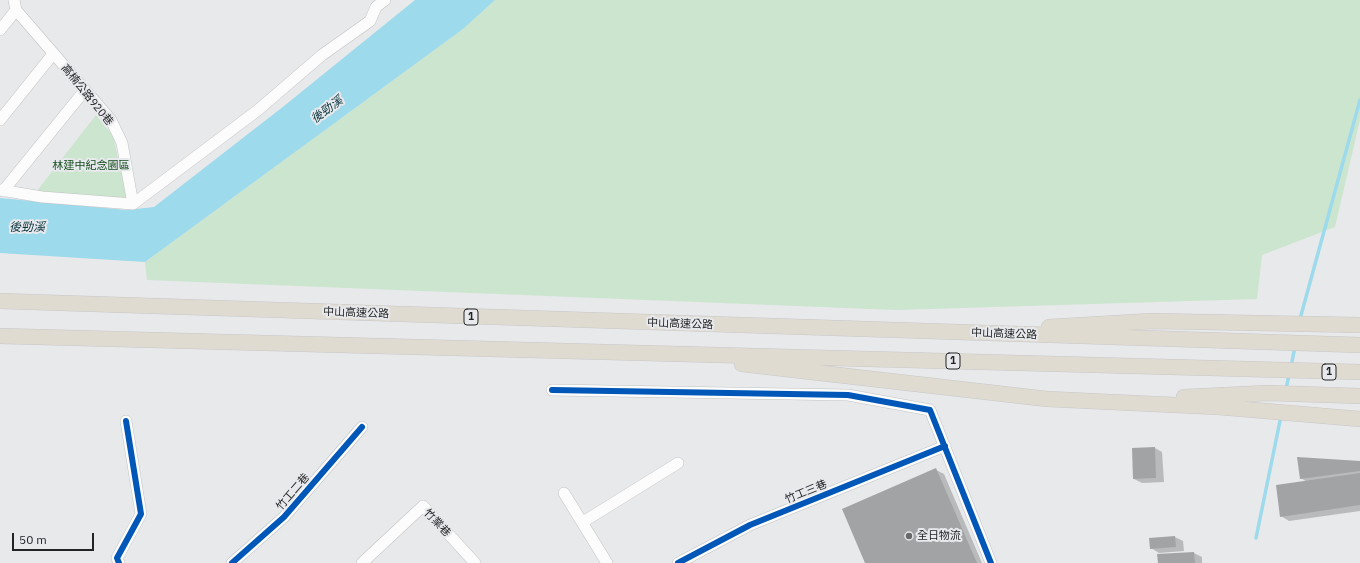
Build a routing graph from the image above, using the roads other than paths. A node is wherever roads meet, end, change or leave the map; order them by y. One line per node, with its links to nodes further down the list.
1 (380, 4): 8 (street)
2 (15, 5): 3 (street); 4 (street, 高楠公路920巷)
3 (0, 30)
4 (53, 54): 5 (street, 高楠公路920巷); 6 (street)
5 (85, 90): 7 (street); 8 (street, 高楠公路920巷)
6 (0, 120)
7 (1, 190): 8 (street)
8 (133, 204)
9 (0, 301): 11 (highway, 中山高速公路 / 1)
10 (1360, 325): 11 (highway)
11 (943, 332): 13 (highway, 中山高速公路 / 1)
12 (0, 336): 14 (highway, 1)
13 (1360, 345)
14 (623, 352): 15 (highway, 1); 18 (highway)
15 (1360, 372)
16 (552, 390): 22 (street)
17 (1360, 396): 18 (highway)
18 (1113, 400): 19 (highway)
19 (1360, 419)
20 (126, 421): 26 (street)
21 (362, 427): 27 (street, 竹工二巷)
22 (945, 446): 31 (street, 竹工三巷); 32 (street)
23 (678, 463): 25 (street)
24 (564, 493): 25 (street)
25 (583, 522): 30 (street)
26 (119, 563)
27 (232, 563)
28 (362, 563): 29 (street, 竹業巷)
29 (475, 563)
30 (607, 563)
31 (678, 563)
32 (991, 563)

